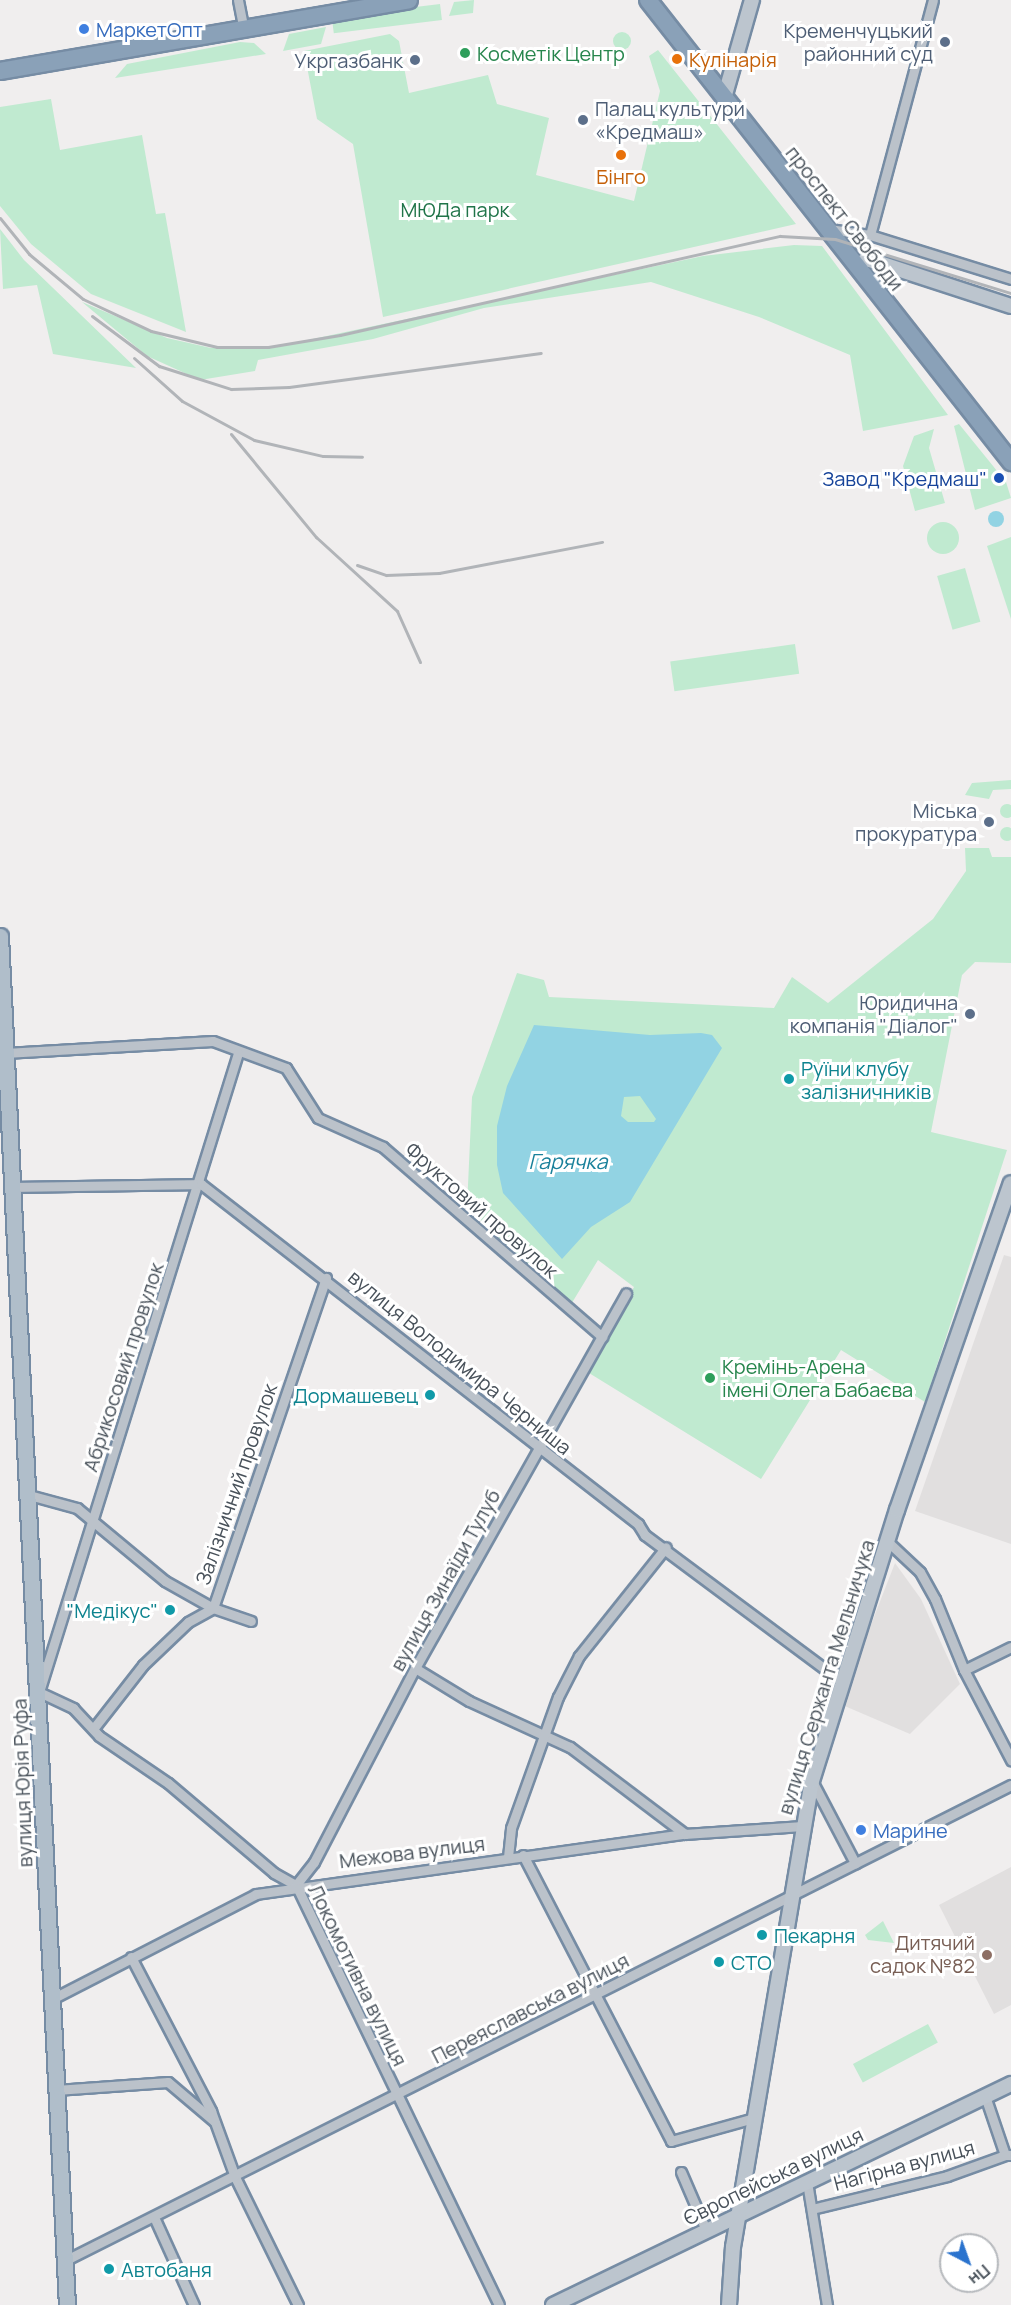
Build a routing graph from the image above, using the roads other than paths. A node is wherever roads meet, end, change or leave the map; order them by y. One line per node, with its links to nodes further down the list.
1 (238, 0): 6 (street)
2 (409, 0): 6 (highway)
3 (648, 0): 8 (highway, проспект Свободи)
4 (752, 0): 8 (street)
5 (933, 0): 10 (street)
6 (244, 31): 7 (highway)
7 (0, 71)
8 (724, 98): 9 (highway, проспект Свободи)
9 (827, 228): 10 (street); 11 (highway, проспект Свободи)
10 (870, 235): 12 (street)
11 (857, 266): 13 (street); 14 (highway, проспект Свободи)
12 (1011, 279)
13 (1011, 306)
14 (1011, 462)
15 (0, 936): 16 (main road, вулиця Юрія Руфа)
16 (6, 1053): 17 (street, Фруктовий провулок); 20 (main road, вулиця Юрія Руфа)
17 (238, 1053): 19 (street, Абрикосовий провулок); 23 (street, Фруктовий провулок)
18 (1011, 1183): 27 (street, вулиця Сержанта Мельничука)
19 (201, 1184): 20 (street); 21 (street, вулиця Володимира Черниша); 26 (street, Абрикосовий провулок)
20 (15, 1187): 25 (main road, вулиця Юрія Руфа)
21 (326, 1278): 24 (street, вулиця Володимира Черниша); 29 (street, Залізничний провулок)
22 (626, 1293): 23 (street, вулиця Зинаїди Тулуб)
23 (602, 1337): 24 (street, вулиця Зинаїди Тулуб)
24 (538, 1449): 28 (street, вулиця Володимира Черниша); 32 (street, вулиця Зинаїди Тулуб)
25 (29, 1495): 26 (street); 35 (main road, вулиця Юрія Руфа)
26 (94, 1518): 29 (street); 35 (street, Абрикосовий провулок)
27 (887, 1541): 33 (street); 34 (street, вулиця Сержанта Мельничука)
28 (666, 1547): 34 (street, вулиця Володимира Черниша); 37 (street)
29 (213, 1608): 30 (street); 36 (street, Залізничний провулок)
30 (251, 1621)
31 (1011, 1647): 33 (street)
32 (415, 1668): 37 (street); 46 (street, вулиця Зинаїди Тулуб)
33 (964, 1670): 38 (street)
34 (842, 1682): 39 (street, вулиця Сержанта Мельничука)
35 (39, 1692): 36 (street, Локомотивна вулиця); 50 (main road, вулиця Юрія Руфа)
36 (93, 1729): 46 (street, Локомотивна вулиця)
37 (542, 1735): 42 (street); 44 (street)
38 (1011, 1760)
39 (812, 1781): 41 (street, вулиця Сержанта Мельничука); 45 (street)
40 (1011, 1785): 45 (street, Переяславська вулиця)
41 (802, 1826): 42 (street, Межова вулиця); 47 (street, вулиця Сержанта Мельничука)
42 (685, 1834): 43 (street, Межова вулиця)
43 (523, 1855): 44 (street, Межова вулиця); 49 (street)
44 (508, 1857): 46 (street, Межова вулиця)
45 (855, 1863): 47 (street, Переяславська вулиця)
46 (296, 1885): 48 (street, Межова вулиця); 54 (street, Локомотивна вулиця)
47 (790, 1896): 49 (street, Переяславська вулиця); 55 (street, вулиця Сержанта Мельничука)
48 (131, 1957): 50 (street, Межова вулиця); 56 (street)
49 (597, 1994): 54 (street, Переяславська вулиця); 55 (street)
50 (52, 1999): 52 (main road, вулиця Юрія Руфа)
51 (1011, 2084): 53 (street, Європейська вулиця)
52 (57, 2090): 56 (street); 65 (main road, вулиця Юрія Руфа)
53 (985, 2096): 57 (street, Нагірна вулиця); 60 (street, Європейська вулиця)
54 (397, 2098): 59 (street, Переяславська вулиця); 69 (street, Локомотивна вулиця)
55 (754, 2118): 62 (street, вулиця Сержанта Мельничука)
56 (214, 2121): 59 (street)
57 (1008, 2155): 61 (street, Нагірна вулиця)
58 (681, 2172): 64 (street)
59 (236, 2177): 63 (street, Переяславська вулиця); 68 (street)
60 (807, 2182): 61 (street); 62 (street, Європейська вулиця)
61 (812, 2209): 72 (street)
62 (738, 2215): 64 (street, Європейська вулиця); 71 (street, вулиця Сержанта Мельничука)
63 (154, 2217): 65 (street, Переяславська вулиця); 67 (street)
64 (706, 2230): 70 (street, Європейська вулиця)
65 (64, 2261): 66 (main road, вулиця Юрія Руфа)
66 (67, 2305)
67 (194, 2305)
68 (298, 2305)
69 (499, 2305)
70 (554, 2305)
71 (729, 2305)
72 (827, 2305)

